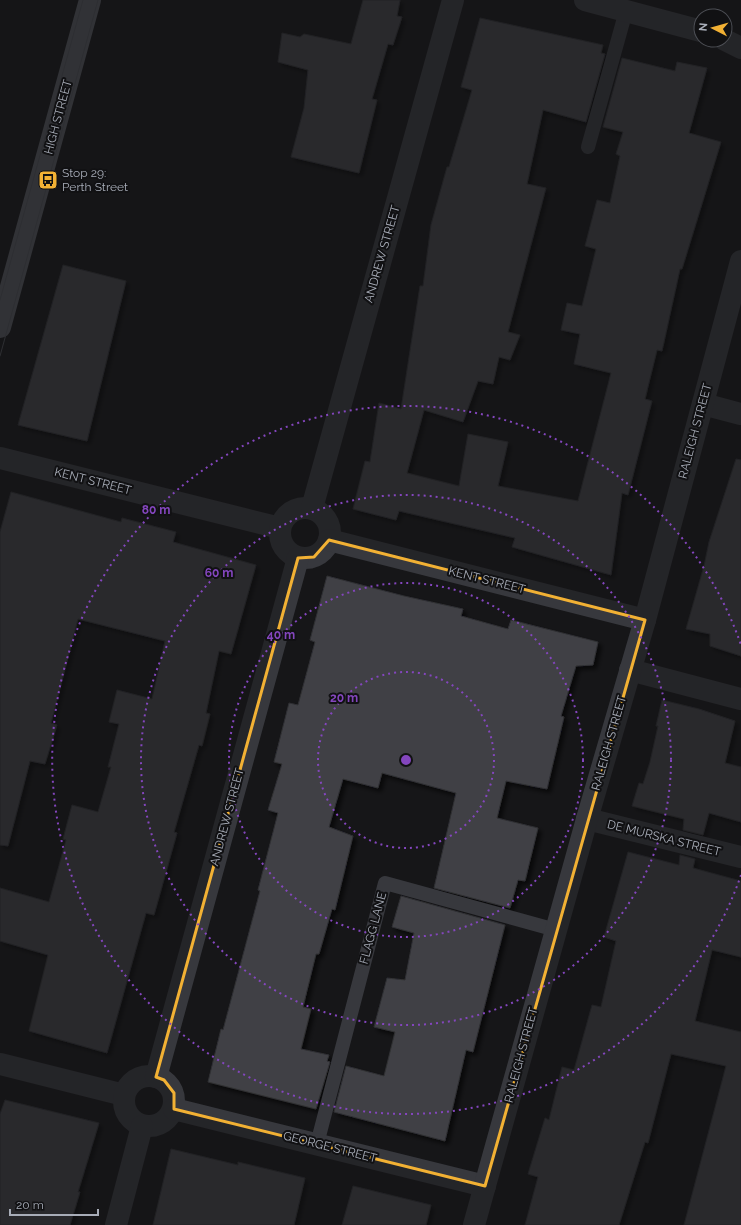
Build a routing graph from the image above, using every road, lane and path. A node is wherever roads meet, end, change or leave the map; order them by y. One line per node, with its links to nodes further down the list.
1 (90, 0): 8 (main road, HIGH STREET)
2 (453, 0): 12 (street, ANDREW STREET)
3 (585, 0): 4 (street)
4 (626, 11): 5 (street); 6 (lane)
5 (693, 29)
6 (588, 147)
7 (741, 261): 9 (street, RALEIGH STREET)
8 (0, 327)
9 (703, 404): 10 (street); 16 (street, RALEIGH STREET)
10 (741, 414)
11 (0, 458): 13 (street, KENT STREET)
12 (312, 508): 13 (street); 14 (street)
13 (280, 528): 15 (street)
14 (329, 540): 15 (street); 16 (street, KENT STREET)
15 (298, 558): 23 (street, ANDREW STREET)
16 (645, 620): 17 (street, RALEIGH STREET)
17 (630, 670): 18 (street); 19 (street, RALEIGH STREET)
18 (741, 699)
19 (587, 819): 20 (street, DE MURSKA STREET); 21 (street, RALEIGH STREET)
20 (741, 857)
21 (556, 930): 27 (lane, FLAGG LANE); 28 (street, RALEIGH STREET)
22 (0, 1064): 24 (street)
23 (156, 1077): 24 (street); 25 (street)
24 (124, 1095): 26 (street)
25 (174, 1109): 26 (street); 27 (street, GEORGE STREET)
26 (142, 1126): 29 (street)
27 (317, 1144): 28 (street, GEORGE STREET)
28 (485, 1186): 30 (street, RALEIGH STREET)
29 (116, 1225)
30 (474, 1225)

